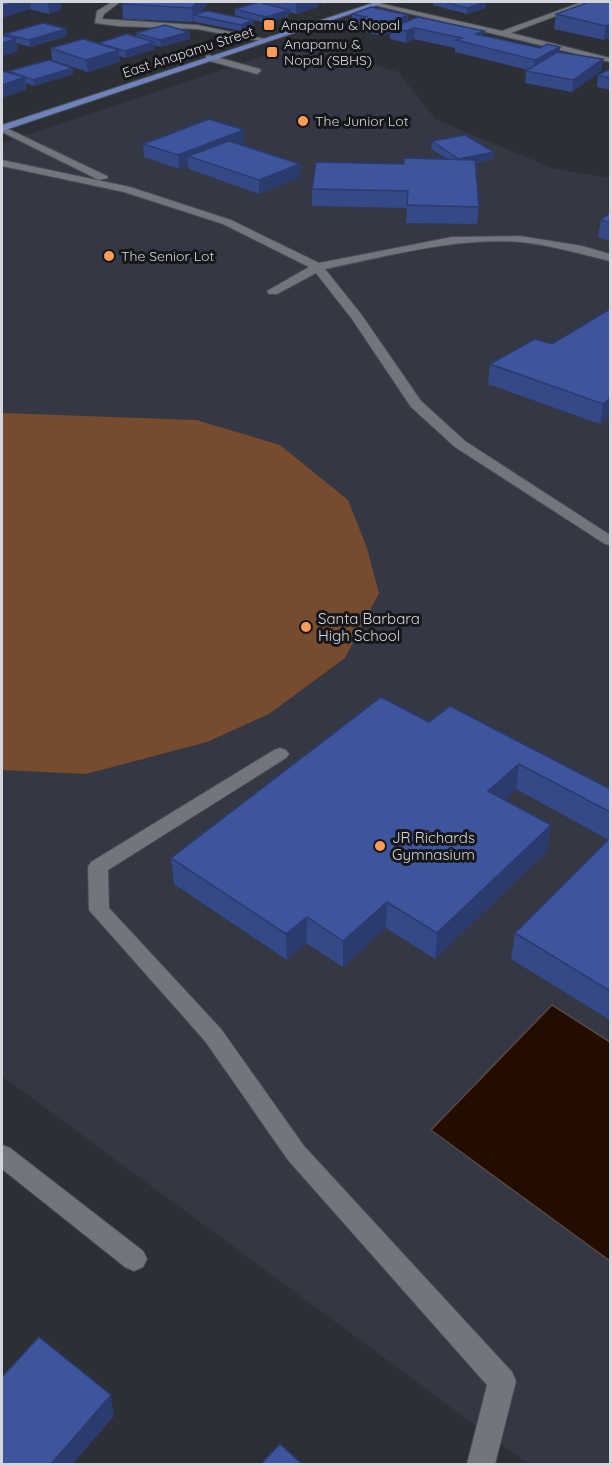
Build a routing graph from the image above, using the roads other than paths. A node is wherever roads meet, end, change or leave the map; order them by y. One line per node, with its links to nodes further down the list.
1 (117, 2): 5 (street)
2 (380, 2): 4 (street); 5 (main road, East Anapamu Street)
3 (588, 2): 4 (street)
4 (502, 34): 7 (street)
5 (266, 40): 6 (main road, East Anapamu Street)
6 (209, 58): 8 (street); 9 (main road, East Anapamu Street)
7 (610, 60)
8 (257, 71)
9 (2, 128): 11 (street)
10 (2, 163): 11 (street)
11 (126, 189): 13 (street)
12 (610, 258): 13 (street)
13 (318, 267): 14 (street); 15 (street)
14 (273, 291)
15 (610, 541)
16 (280, 754): 19 (street)
17 (2, 1155): 18 (street)
18 (134, 1259)
19 (481, 1464)

